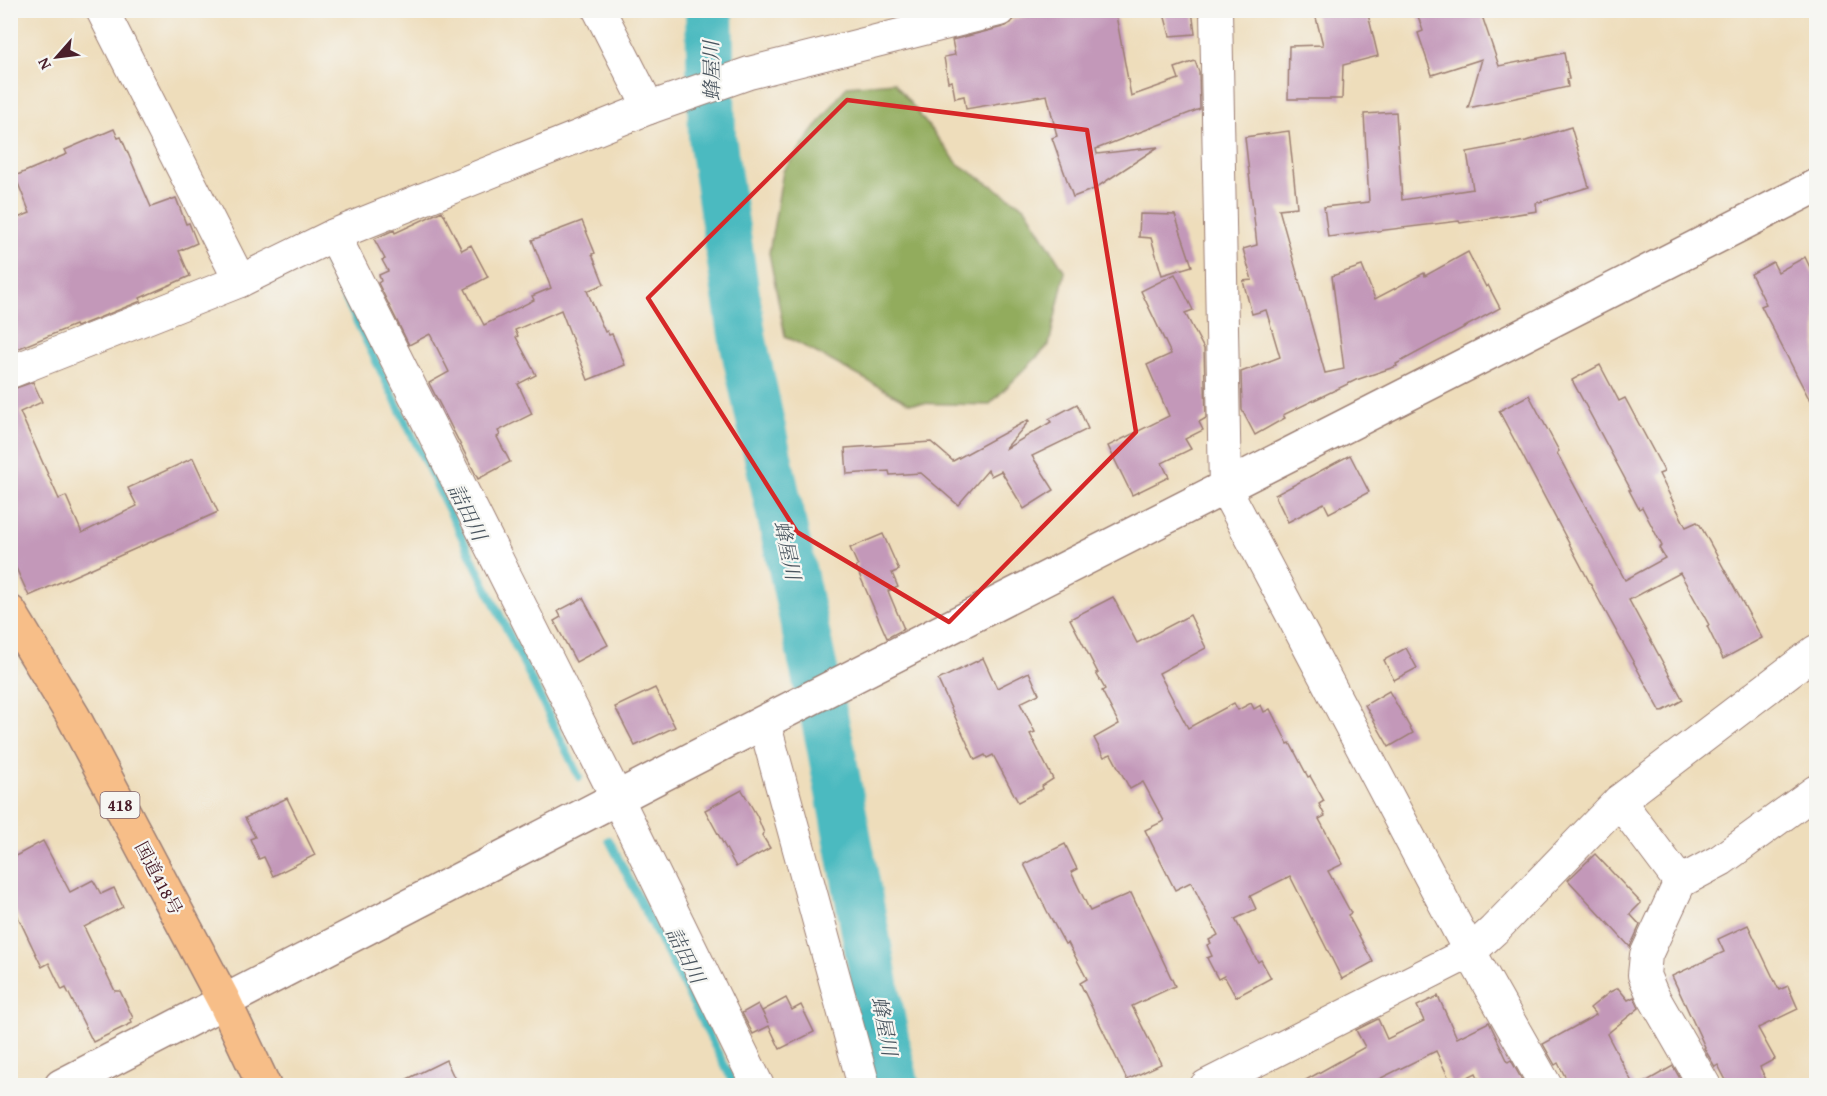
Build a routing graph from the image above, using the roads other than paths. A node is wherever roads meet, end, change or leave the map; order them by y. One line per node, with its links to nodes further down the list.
1 (102, 10): 8 (street)
2 (599, 10): 5 (street)
3 (999, 10): 5 (street)
4 (1216, 10): 10 (street)
5 (660, 105): 7 (street)
6 (1816, 186): 10 (street)
7 (334, 235): 8 (street); 15 (street)
8 (240, 281): 9 (street)
9 (10, 372)
10 (1225, 488): 13 (street); 18 (street)
11 (13, 622): 19 (highway, 国道418号 / 418)
12 (1816, 651): 16 (street)
13 (772, 718): 15 (street); 23 (street)
14 (1816, 790): 17 (street)
15 (617, 798): 19 (street); 22 (street)
16 (1619, 801): 17 (street); 18 (street)
17 (1680, 882): 26 (street)
18 (1470, 952): 24 (street); 25 (street)
19 (224, 1001): 20 (street); 21 (highway, 国道418号 / 418)
20 (62, 1086)
21 (264, 1086)
22 (759, 1086)
23 (864, 1086)
24 (1206, 1086)
25 (1546, 1086)
26 (1705, 1086)

